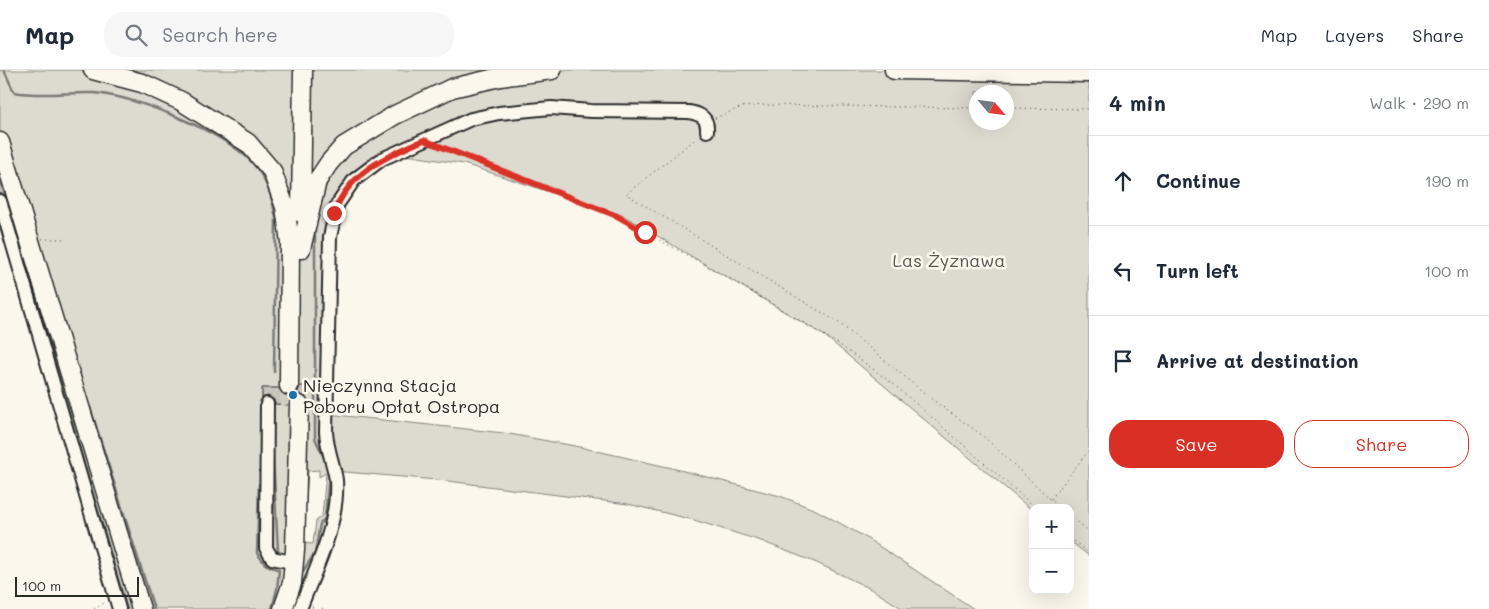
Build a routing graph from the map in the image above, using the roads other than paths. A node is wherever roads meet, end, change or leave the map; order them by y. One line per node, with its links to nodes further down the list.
1 (93, 70): 10 (highway)
2 (295, 70): 10 (highway)
3 (303, 70): 10 (highway)
4 (552, 70): 10 (highway)
5 (894, 70): 6 (highway)
6 (1089, 72)
7 (706, 125): 14 (lane)
8 (0, 142): 16 (highway)
9 (0, 201): 15 (lane)
10 (295, 245): 11 (highway)
11 (294, 386)
12 (266, 404): 13 (lane)
13 (288, 561): 14 (highway); 14 (highway)
14 (292, 607)
15 (119, 609)
16 (141, 609)

